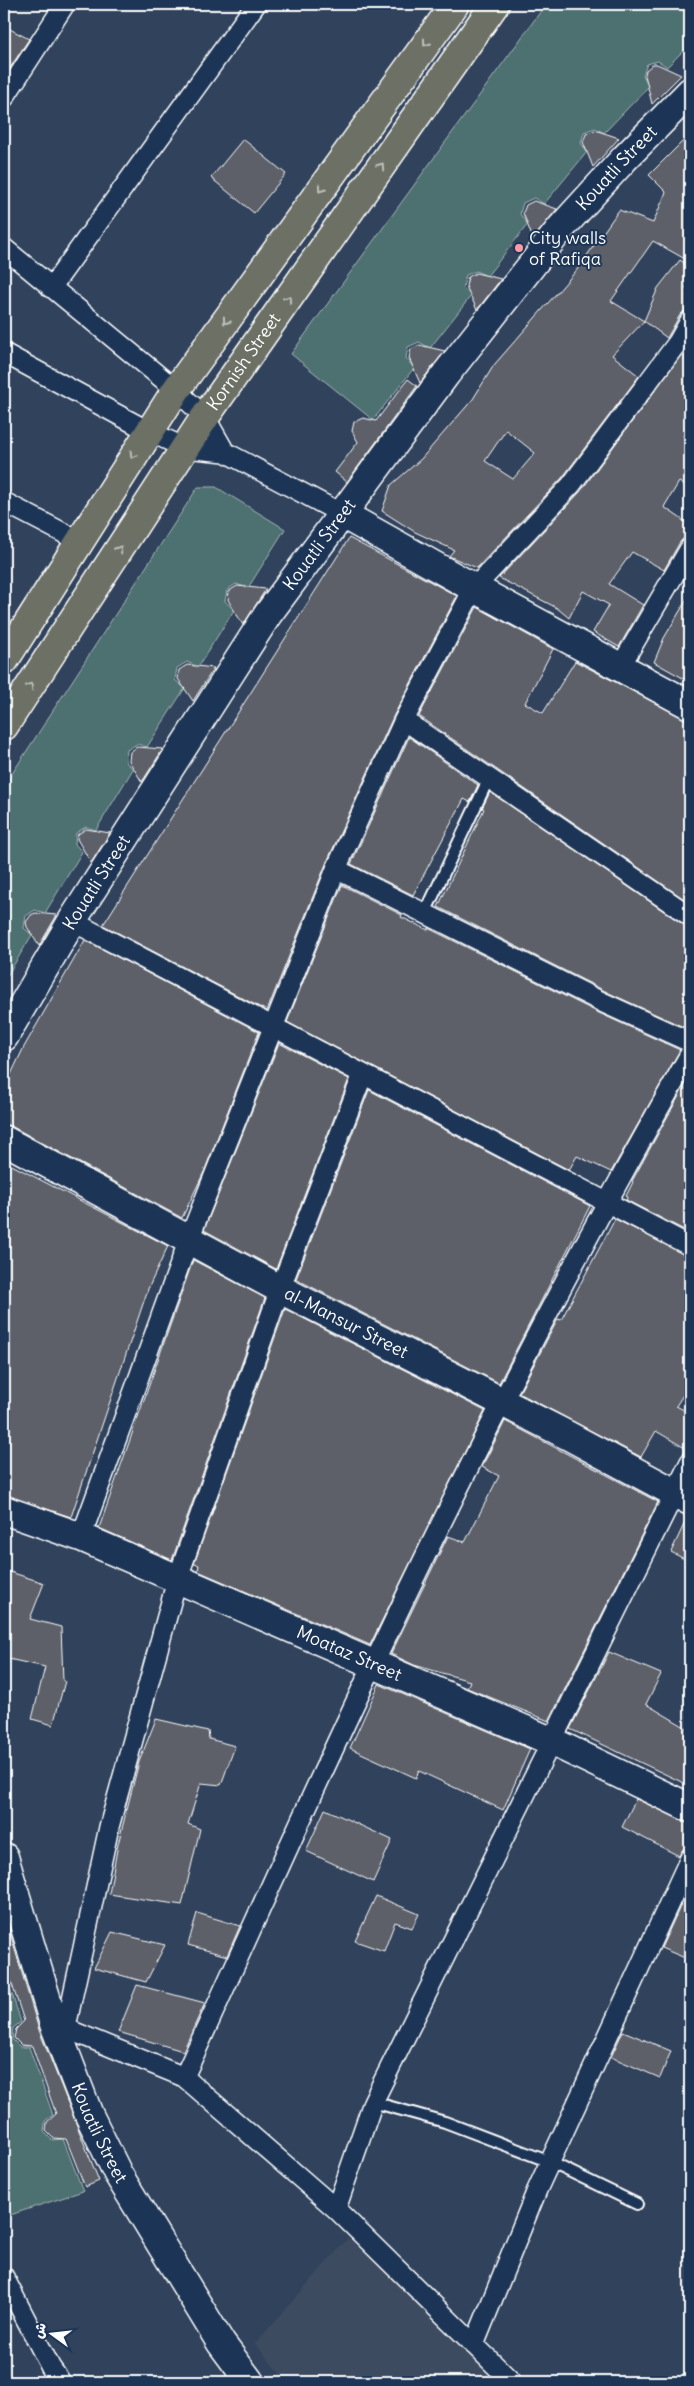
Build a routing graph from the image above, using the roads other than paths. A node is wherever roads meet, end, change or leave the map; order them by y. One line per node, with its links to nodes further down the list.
1 (65, 4): 6 (street)
2 (256, 4): 8 (street)
3 (455, 4): 11 (main road, one-way to 11)
4 (495, 4): 12 (main road, Kornish Street, one-way to 4)
5 (690, 92): 17 (street, Kouatli Street)
6 (4, 98)
7 (4, 248): 8 (street)
8 (51, 288): 11 (street)
9 (690, 321): 20 (street)
10 (4, 353): 13 (street)
11 (176, 390): 12 (street); 13 (main road)
12 (205, 417): 14 (main road, Kornish Street); 15 (street)
13 (148, 431): 14 (street); 18 (main road, one-way to 18)
14 (185, 448): 15 (street); 25 (main road, Kornish Street, one-way to 14)
15 (225, 452): 17 (street)
16 (4, 502): 18 (street)
17 (344, 515): 20 (street); 30 (street, Kouatli Street)
18 (79, 541): 21 (main road)
19 (690, 548): 22 (street)
20 (474, 588): 22 (street); 24 (street)
21 (4, 661)
22 (620, 667): 23 (street)
23 (690, 705)
24 (404, 720): 26 (street); 27 (street)
25 (4, 726)
26 (489, 778): 28 (lane); 29 (street)
27 (336, 869): 28 (street); 31 (street)
28 (425, 913): 33 (street)
29 (690, 916)
30 (72, 921): 31 (street); 32 (street, Kouatli Street)
31 (273, 1027): 35 (street); 38 (street)
32 (4, 1037)
33 (690, 1042)
34 (690, 1054): 37 (street)
35 (363, 1074): 37 (street); 40 (street)
36 (4, 1140): 38 (street, al-Mansur Street)
37 (606, 1202): 39 (street); 41 (street)
38 (189, 1239): 40 (street, al-Mansur Street); 45 (street)
39 (690, 1246)
40 (280, 1289): 41 (street, al-Mansur Street); 46 (street)
41 (502, 1404): 43 (street, al-Mansur Street); 47 (street)
42 (690, 1462): 43 (street)
43 (683, 1497): 48 (street)
44 (4, 1510): 45 (street, Moataz Street)
45 (80, 1537): 46 (street, Moataz Street)
46 (177, 1580): 47 (street, Moataz Street); 52 (street)
47 (373, 1664): 48 (street, Moataz Street); 53 (street)
48 (553, 1742): 49 (street, Moataz Street); 54 (street)
49 (690, 1808)
50 (4, 1857): 52 (street, Kouatli Street)
51 (690, 1858): 55 (street)
52 (60, 2026): 53 (street); 61 (street, Kouatli Street)
53 (184, 2077): 57 (street)
54 (373, 2102): 55 (lane); 57 (street)
55 (550, 2162): 56 (lane); 59 (street)
56 (637, 2204)
57 (336, 2209): 59 (street)
58 (4, 2278): 60 (street)
59 (474, 2345): 62 (street)
60 (61, 2382)
61 (250, 2382)
62 (512, 2382)

